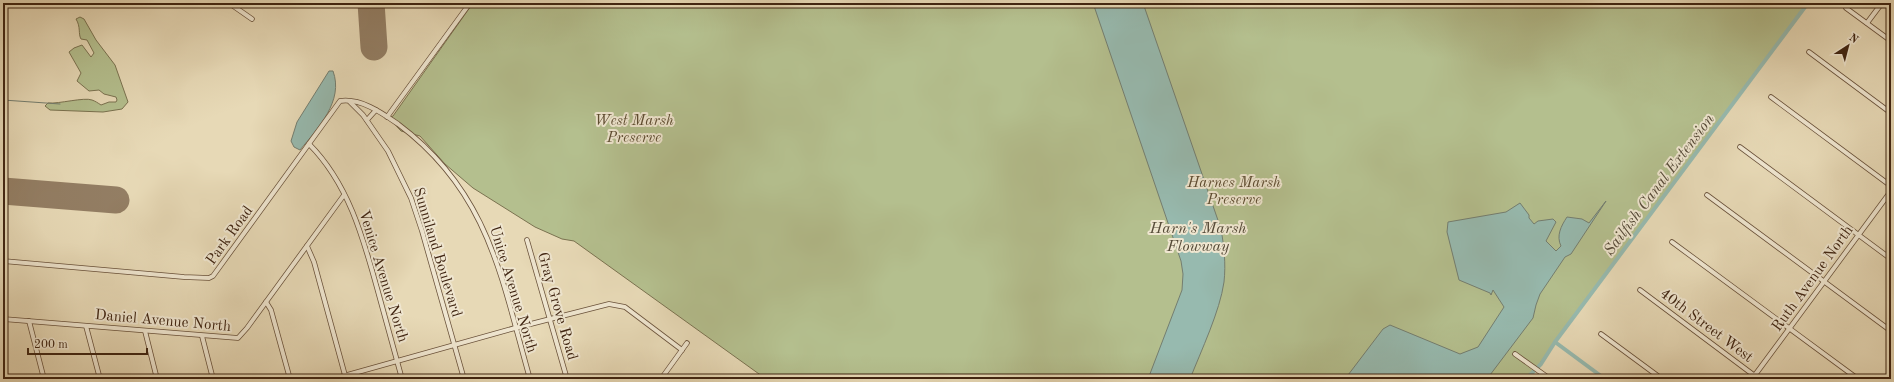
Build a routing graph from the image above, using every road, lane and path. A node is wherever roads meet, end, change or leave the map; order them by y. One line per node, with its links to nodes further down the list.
1 (230, 3): 5 (street)
2 (470, 3): 13 (street)
3 (1882, 3): 6 (street)
4 (1846, 8): 6 (street)
5 (252, 19)
6 (1867, 23): 7 (street)
7 (1891, 41)
8 (1809, 52): 12 (street)
9 (1771, 97): 17 (street)
10 (349, 100): 11 (street, Unice Avenue North); 14 (street, Sunniland Boulevard); 15 (street, Park Road)
11 (376, 110): 13 (street, Unice Avenue North); 14 (street)
12 (1891, 113)
13 (387, 117): 34 (street, Unice Avenue North)
14 (366, 120): 41 (street, Sunniland Boulevard)
15 (309, 144): 19 (street, Venice Avenue North); 26 (street, Park Road)
16 (1740, 147): 21 (street)
17 (1891, 186)
18 (1891, 191): 21 (street, Ruth Avenue North)
19 (344, 195): 24 (street, Daniel Avenue North); 44 (street, Venice Avenue North)
20 (1707, 195): 27 (street)
21 (1859, 234): 25 (street); 27 (street, Ruth Avenue North)
22 (527, 240): 31 (street, Gray Grove Road)
23 (1672, 242): 35 (street)
24 (307, 246): 29 (street, Daniel Avenue North); 45 (street)
25 (1891, 259)
26 (3, 261)
27 (1824, 282): 35 (street, Ruth Avenue North); 37 (street)
28 (1640, 290): 46 (street, 40th Street West)
29 (266, 302): 39 (street, Daniel Avenue North); 51 (street)
30 (3, 318): 32 (street, Daniel Avenue North)
31 (549, 319): 34 (street); 42 (street); 56 (street, Gray Grove Road)
32 (29, 321): 33 (street, Daniel Avenue North); 47 (street)
33 (86, 326): 36 (street, Daniel Avenue North); 48 (street)
34 (515, 328): 41 (street); 55 (street, Unice Avenue North)
35 (1790, 329): 46 (street, Ruth Avenue North); 61 (street)
36 (145, 331): 39 (street, Daniel Avenue North); 49 (street)
37 (1891, 331)
38 (1601, 334): 59 (street)
39 (202, 336): 50 (street)
40 (687, 343): 42 (street)
41 (454, 345): 44 (street); 54 (street, Sunniland Boulevard)
42 (682, 350): 57 (street)
43 (1515, 354): 58 (street)
44 (397, 361): 45 (street); 53 (street, Venice Avenue North)
45 (345, 377): 52 (street)
46 (1754, 377): 60 (street, 40th Street West)
47 (44, 379)
48 (100, 379)
49 (157, 379)
50 (213, 379)
51 (290, 379)
52 (333, 379)
53 (402, 379)
54 (464, 379)
55 (530, 379)
56 (566, 379)
57 (661, 379)
58 (1550, 379)
59 (1662, 379)
60 (1759, 379)
61 (1858, 379)

